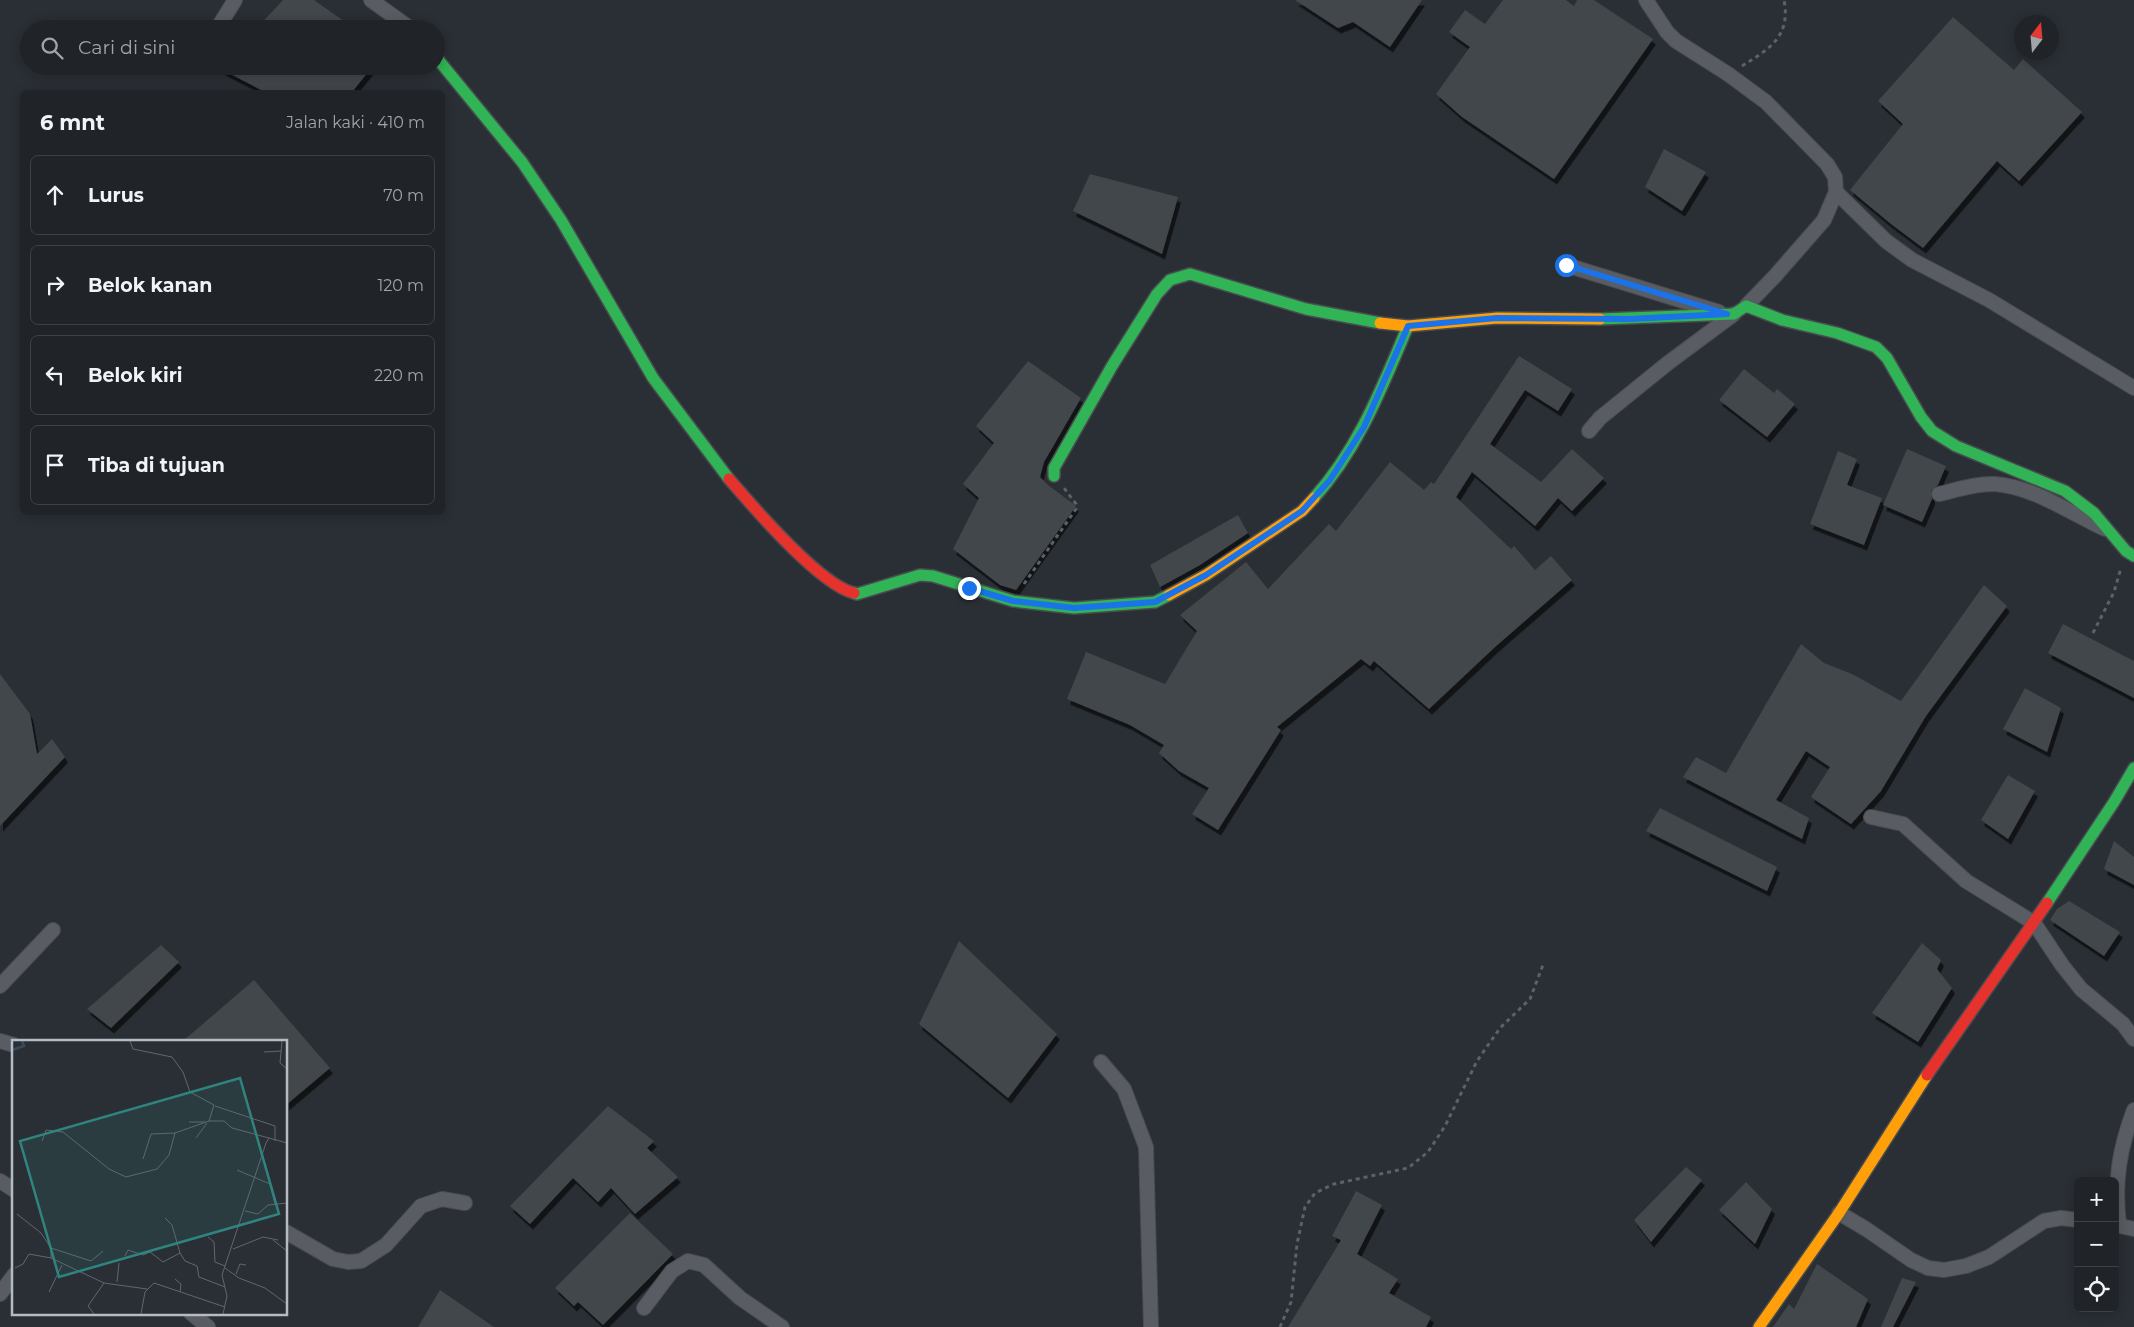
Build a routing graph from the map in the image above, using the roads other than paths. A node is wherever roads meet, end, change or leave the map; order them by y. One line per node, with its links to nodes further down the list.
1 (235, 0): 4 (street)
2 (371, 0): 5 (street)
3 (1646, 0): 7 (street)
4 (223, 20)
5 (399, 20)
6 (445, 68): 11 (street)
7 (1836, 192): 9 (street); 12 (street)
8 (1566, 265): 10 (street)
9 (1746, 306): 10 (street); 16 (street)
10 (1730, 314): 11 (street); 13 (street)
11 (1408, 326): 14 (street)
12 (2134, 388)
13 (1589, 432)
14 (1054, 476)
15 (1939, 494): 16 (street)
16 (2108, 530): 17 (street)
17 (2130, 553)
18 (2134, 768): 20 (street)
19 (1871, 817): 20 (street)
20 (2034, 923): 23 (street); 32 (street)
21 (53, 930): 22 (street)
22 (0, 986)
23 (2134, 1039)
24 (0, 1040): 25 (street)
25 (12, 1044)
26 (1101, 1062): 43 (street)
27 (2134, 1110): 28 (street)
28 (2118, 1177)
29 (0, 1181): 30 (street)
30 (12, 1189)
31 (465, 1203): 36 (street)
32 (1839, 1213): 33 (street); 44 (street)
33 (2074, 1220)
34 (2119, 1223): 35 (street)
35 (2134, 1228)
36 (288, 1233)
37 (12, 1278): 38 (street)
38 (0, 1294)
39 (644, 1308): 42 (street)
40 (192, 1314): 41 (street)
41 (208, 1327)
42 (782, 1327)
43 (1151, 1327)
44 (1759, 1327)

